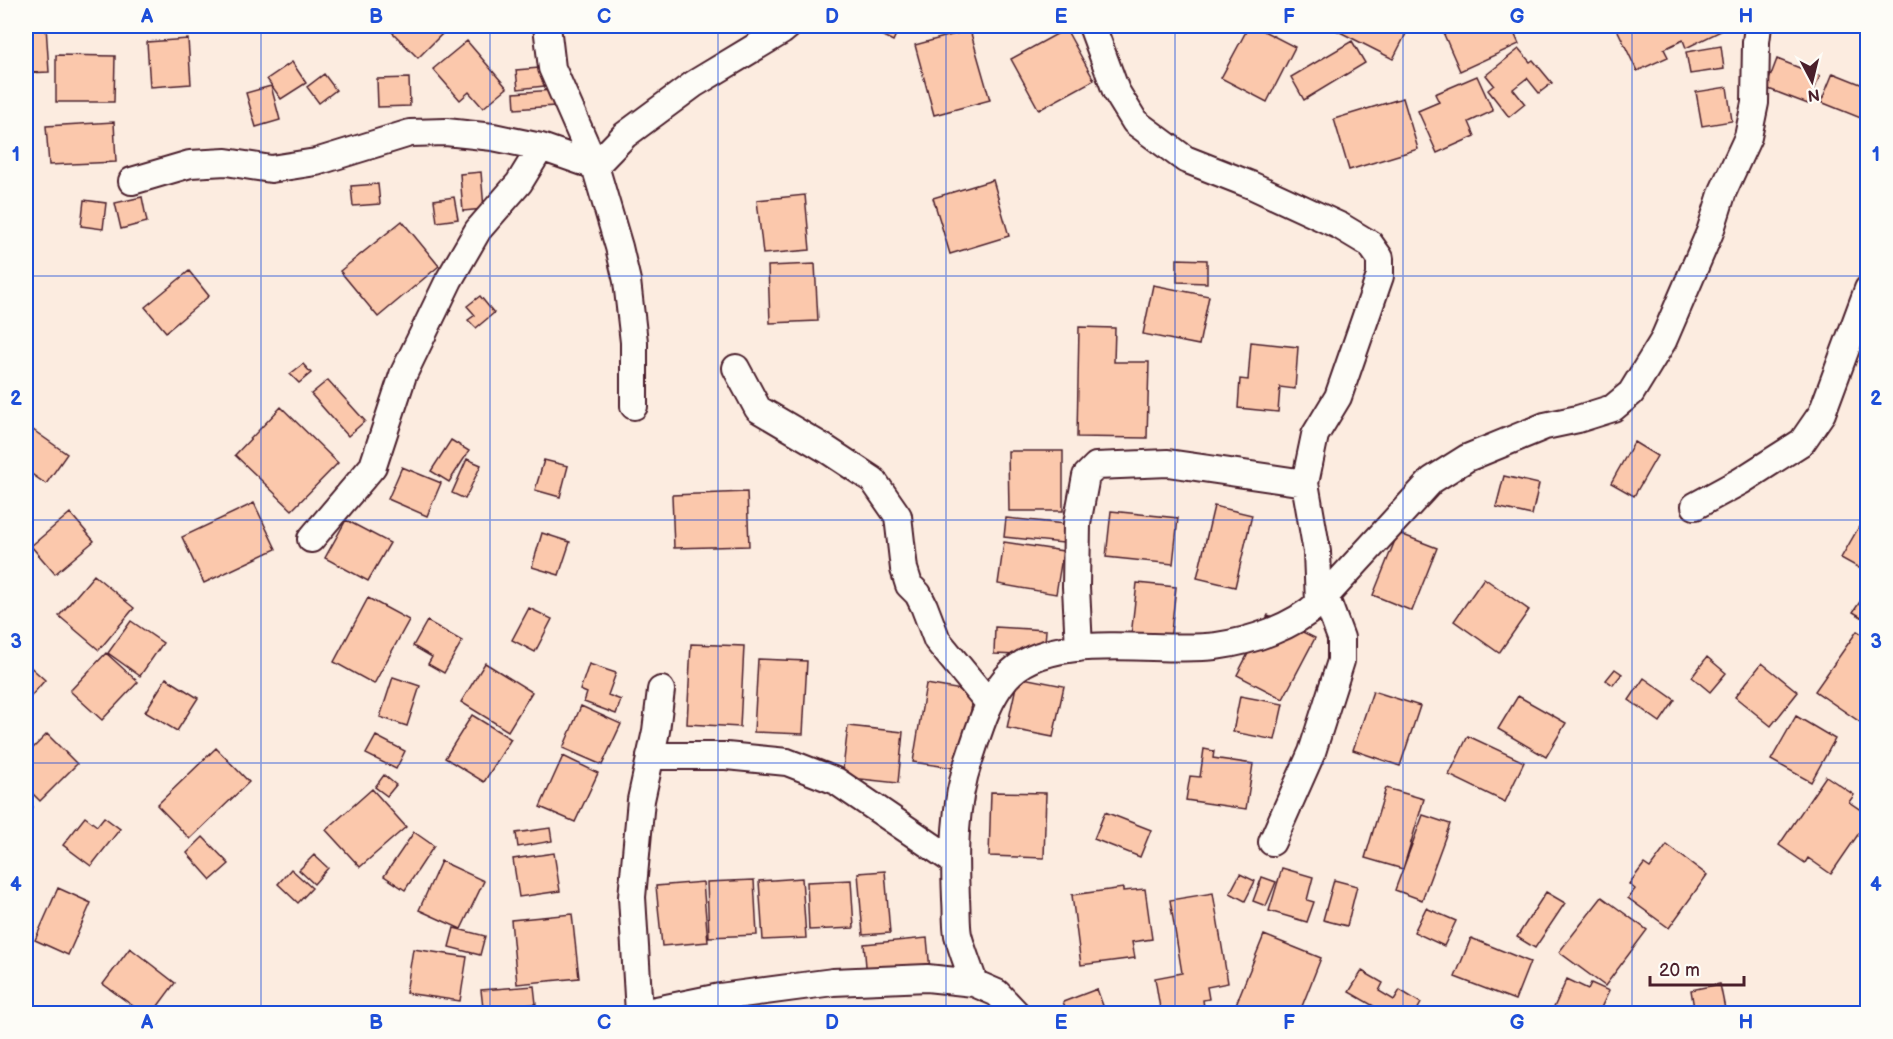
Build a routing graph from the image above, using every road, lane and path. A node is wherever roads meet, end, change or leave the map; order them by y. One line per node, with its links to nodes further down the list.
1 (547, 26): 6 (street)
2 (788, 26): 6 (street)
3 (1092, 26): 11 (street)
4 (1758, 26): 14 (street)
5 (541, 147): 6 (street); 7 (street); 13 (street)
6 (595, 166): 10 (street)
7 (132, 181)
8 (1868, 289): 12 (street)
9 (736, 368): 17 (street)
10 (634, 406)
11 (1305, 483): 14 (street); 15 (street)
12 (1695, 506)
13 (311, 539)
14 (1323, 601): 15 (street); 19 (street)
15 (1079, 648): 17 (street)
16 (661, 690): 18 (street)
17 (988, 702): 20 (street)
18 (651, 756): 20 (street); 22 (street)
19 (1272, 842)
20 (955, 862): 21 (street)
21 (974, 983): 22 (street); 23 (street)
22 (638, 1013)
23 (1017, 1014)

